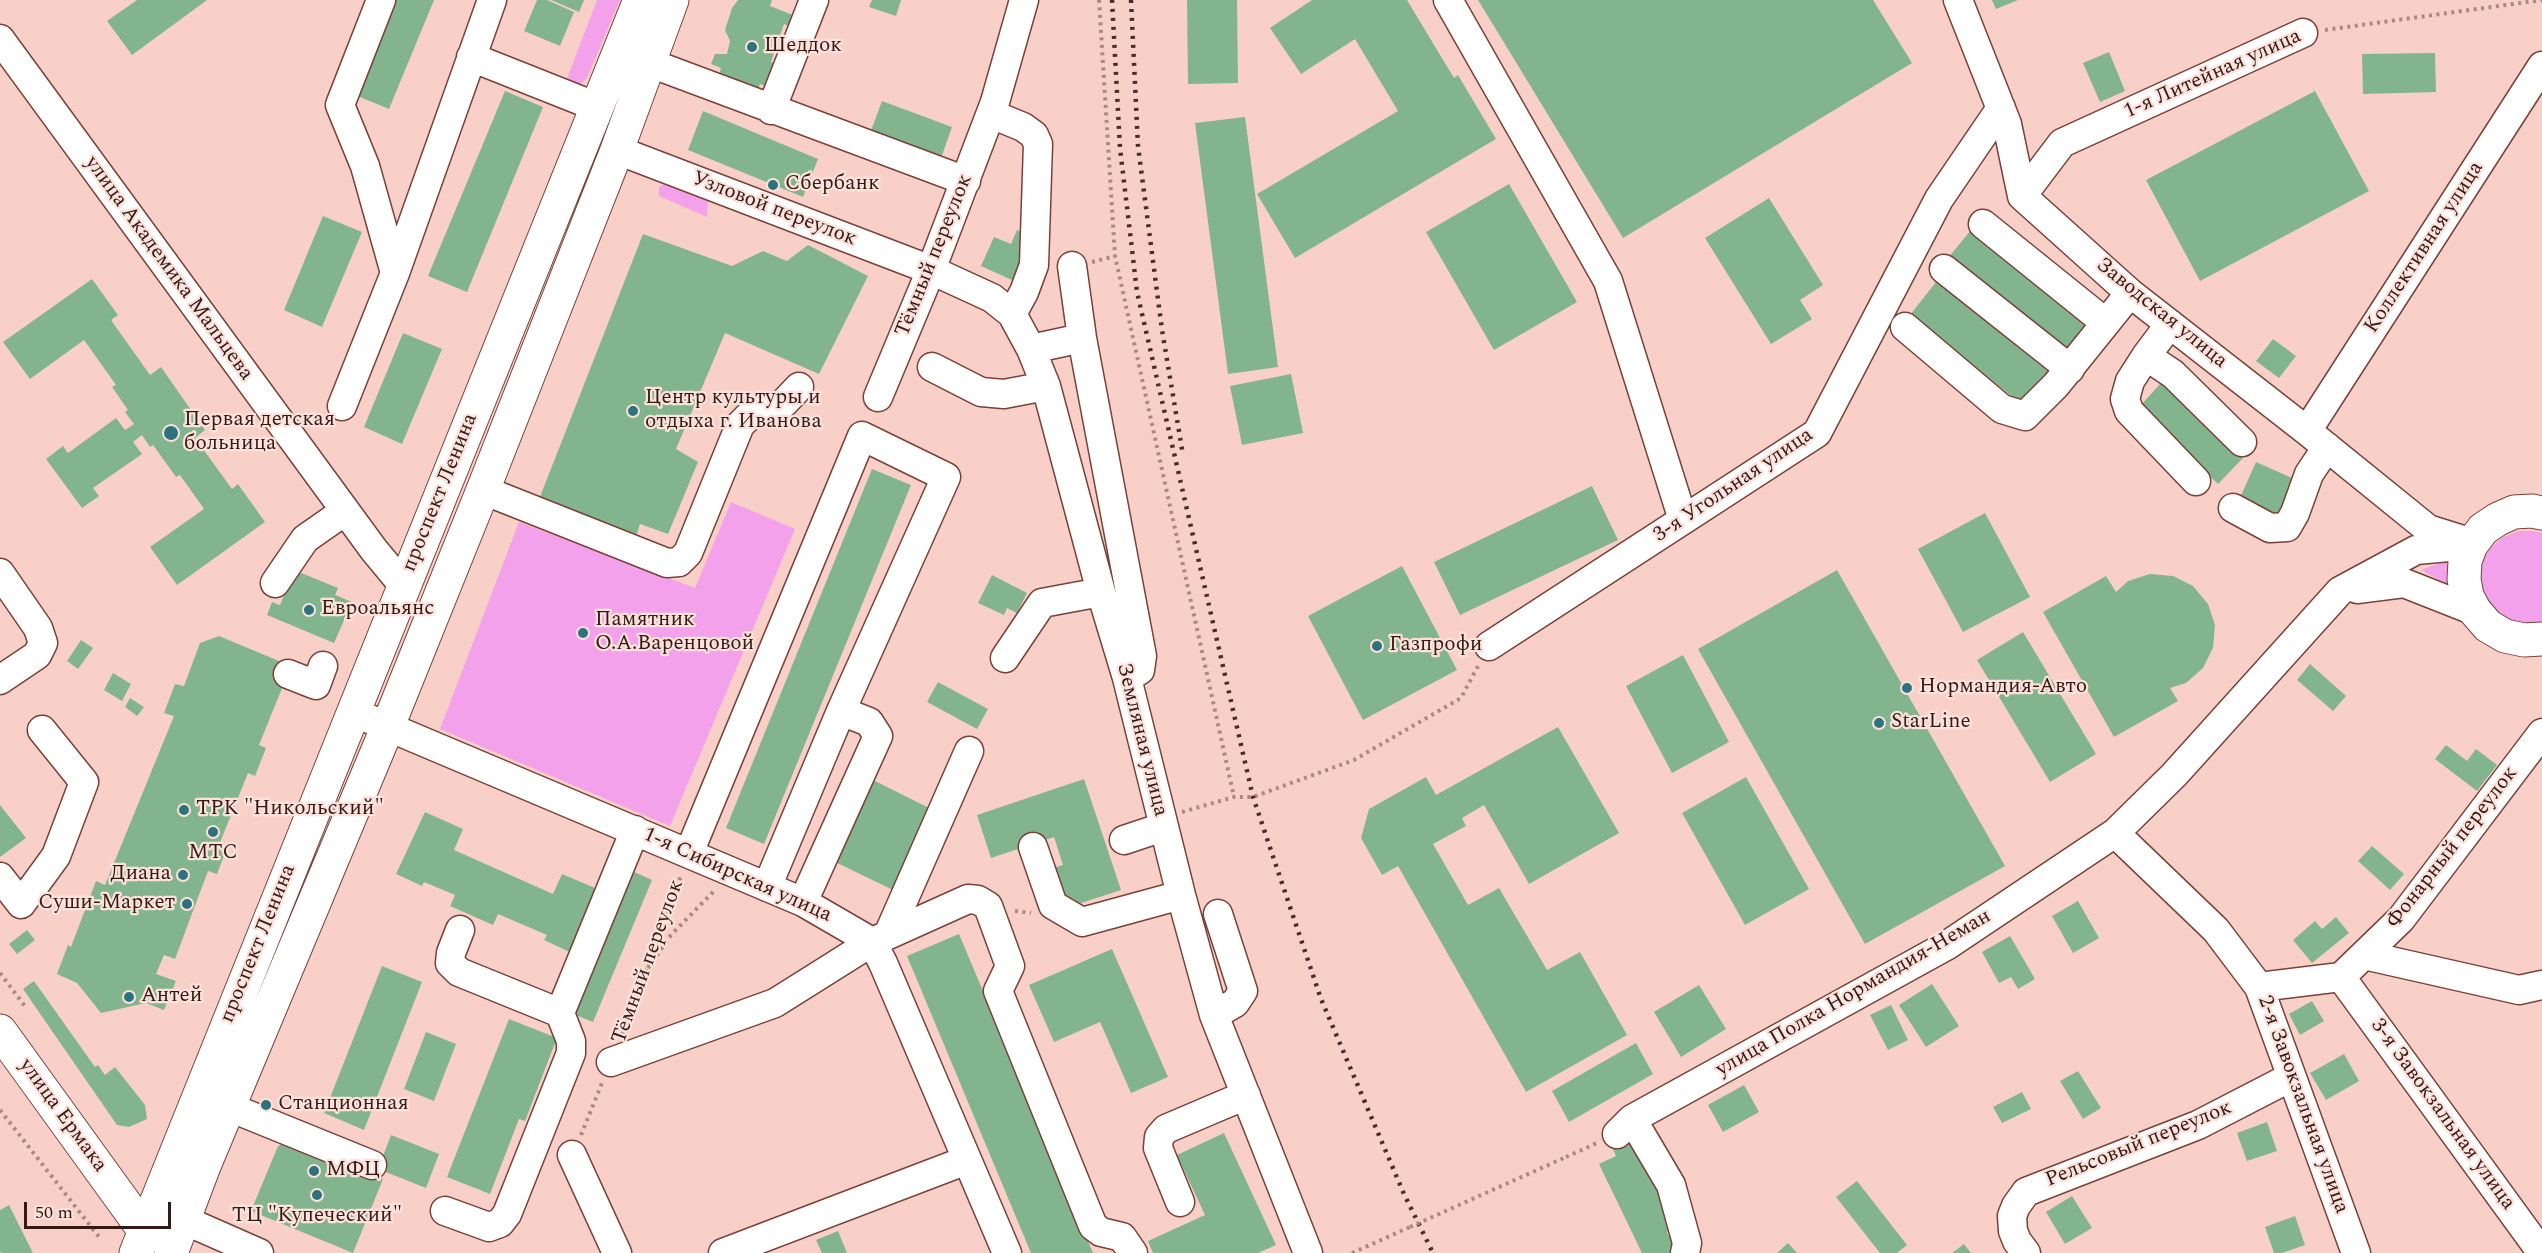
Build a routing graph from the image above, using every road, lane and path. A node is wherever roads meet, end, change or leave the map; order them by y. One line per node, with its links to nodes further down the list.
1 (381, 0): 27 (street)
2 (492, 0): 13 (street)
3 (640, 0): 16 (main road, проспект Ленина)
4 (672, 0): 14 (main road, проспект Ленина)
5 (814, 0): 18 (street)
6 (1024, 0): 19 (street, Тёмный переулок)
7 (1099, 0): 71 (path)
8 (1448, 0): 49 (street)
9 (1958, 0): 17 (street)
10 (2542, 0): 11 (path, 1-я Литейная улица)
11 (2303, 33): 22 (street, 1-я Литейная улица)
12 (5, 56): 48 (street, улица Академика Мальцева)
13 (471, 57): 16 (street); 27 (street)
14 (650, 63): 18 (street); 20 (main road, проспект Ленина)
15 (2542, 66): 42 (street, Коллективная улица)
16 (597, 107): 53 (main road, проспект Ленина)
17 (2001, 108): 22 (street); 49 (street, 3-я Угольная улица)
18 (771, 110): 21 (street)
19 (991, 114): 21 (street, Тёмный переулок); 29 (street)
20 (617, 150): 26 (street, Узловой переулок); 45 (main road, проспект Ленина)
21 (966, 181): 26 (street, Тёмный переулок)
22 (2022, 196): 28 (street, Заводская улица)
23 (1983, 224): 30 (street)
24 (1072, 266): 33 (street)
25 (1944, 269): 37 (street)
26 (931, 270): 29 (street, Земляная улица); 40 (street, Тёмный переулок)
27 (395, 273): 41 (street)
28 (2130, 293): 30 (street); 31 (street, Заводская улица)
29 (1012, 314): 34 (street, Земляная улица)
30 (2106, 323): 37 (street)
31 (2170, 324): 35 (street); 42 (street, Заводская улица)
32 (1905, 327): 37 (street)
33 (1082, 338): 34 (street); 63 (street)
34 (1031, 349): 38 (street, Земляная улица)
35 (2146, 356): 43 (street); 44 (street)
36 (932, 367): 38 (street)
37 (2070, 369)
38 (1046, 386): 55 (street, Земляная улица)
39 (799, 387): 45 (street)
40 (878, 397)
41 (342, 406)
42 (2317, 439): 46 (street, Коллективная улица); 50 (street, Заводская улица)
43 (2242, 442)
44 (2196, 481)
45 (483, 490): 56 (main road, проспект Ленина)
46 (2233, 508)
47 (2539, 510): 50 (main road)
48 (345, 511): 52 (street); 53 (street, улица Академика Мальцева)
49 (1683, 520): 59 (street, 3-я Угольная улица)
50 (2472, 544): 54 (street, улица Полка Нормандия-Неман); 57 (main road)
51 (0, 573): 64 (street)
52 (275, 583)
53 (403, 585): 56 (main road); 66 (main road, проспект Ленина)
54 (2340, 591): 57 (street); 74 (street, улица Полка Нормандия-Неман)
55 (1101, 592): 60 (street); 63 (street, Земляная улица)
56 (436, 604): 67 (main road, проспект Ленина)
57 (2475, 611): 58 (main road)
58 (2542, 639)
59 (1489, 646): 71 (path)
60 (1005, 658)
61 (323, 666): 62 (street)
62 (288, 674)
63 (1127, 678): 72 (street, Земляная улица)
64 (0, 680)
65 (842, 711): 77 (street, Тёмный переулок); 79 (street); 82 (street)
66 (353, 712): 67 (street, 1-я Сибирская улица); 109 (main road, проспект Ленина)
67 (388, 726): 73 (street, 1-я Сибирская улица); 99 (main road, проспект Ленина)
68 (42, 730): 78 (street)
69 (2542, 734): 86 (street, Фонарный переулок)
70 (969, 751): 85 (street)
71 (1234, 797): 72 (path)
72 (1169, 821): 75 (street); 81 (street, Земляная улица)
73 (635, 830): 77 (street, 1-я Сибирская улица); 93 (street)
74 (2115, 833): 91 (street, 2-я Завокзальная улица); 101 (street, улица Полка Нормандия-Неман)
75 (1124, 840)
76 (1033, 847): 81 (street)
77 (689, 853): 79 (street, 1-я Сибирская улица); 88 (path, Тёмный переулок)
78 (0, 877)
79 (767, 887): 82 (street, 1-я Сибирская улица)
80 (713, 894): 88 (path)
81 (1181, 895): 94 (street, Земляная улица)
82 (803, 902): 85 (street, 1-я Сибирская улица)
83 (1218, 914): 94 (street)
84 (460, 930): 93 (street)
85 (880, 939): 96 (street); 103 (street); 115 (street)
86 (2364, 955): 89 (street, Фонарный переулок); 90 (street)
87 (0, 973): 92 (path)
88 (645, 974): 96 (path, Тёмный переулок)
89 (2341, 977): 91 (street); 121 (street, 3-я Завокзальная улица)
90 (2542, 985)
91 (2259, 987): 97 (street, 2-я Завокзальная улица)
92 (27, 1009)
93 (560, 1013): 106 (street)
94 (1214, 1015): 98 (street, Земляная улица)
95 (0, 1031): 109 (main road, улица Ермака)
96 (611, 1062): 102 (path, Тёмный переулок)
97 (2291, 1077): 119 (street, Рельсовый переулок); 120 (street, 2-я Завокзальная улица)
98 (1246, 1095): 105 (street); 116 (street, Земляная улица)
99 (229, 1107): 104 (street); 107 (main road, проспект Ленина)
100 (0, 1110): 108 (path)
101 (1624, 1127): 117 (path, bridge); 118 (street)
102 (572, 1155): 112 (street)
103 (967, 1160): 113 (street); 114 (street)
104 (372, 1165)
105 (1180, 1202)
106 (445, 1211)
107 (184, 1220): 110 (street); 111 (main road, проспект Ленина)
108 (99, 1237)
109 (148, 1245)
110 (244, 1250)
111 (171, 1253)
112 (617, 1253)
113 (723, 1253)
114 (1007, 1253)
115 (1133, 1253)
116 (1308, 1253)
117 (1352, 1253)
118 (1685, 1253)
119 (2026, 1253)
120 (2356, 1253)
121 (2542, 1253)

